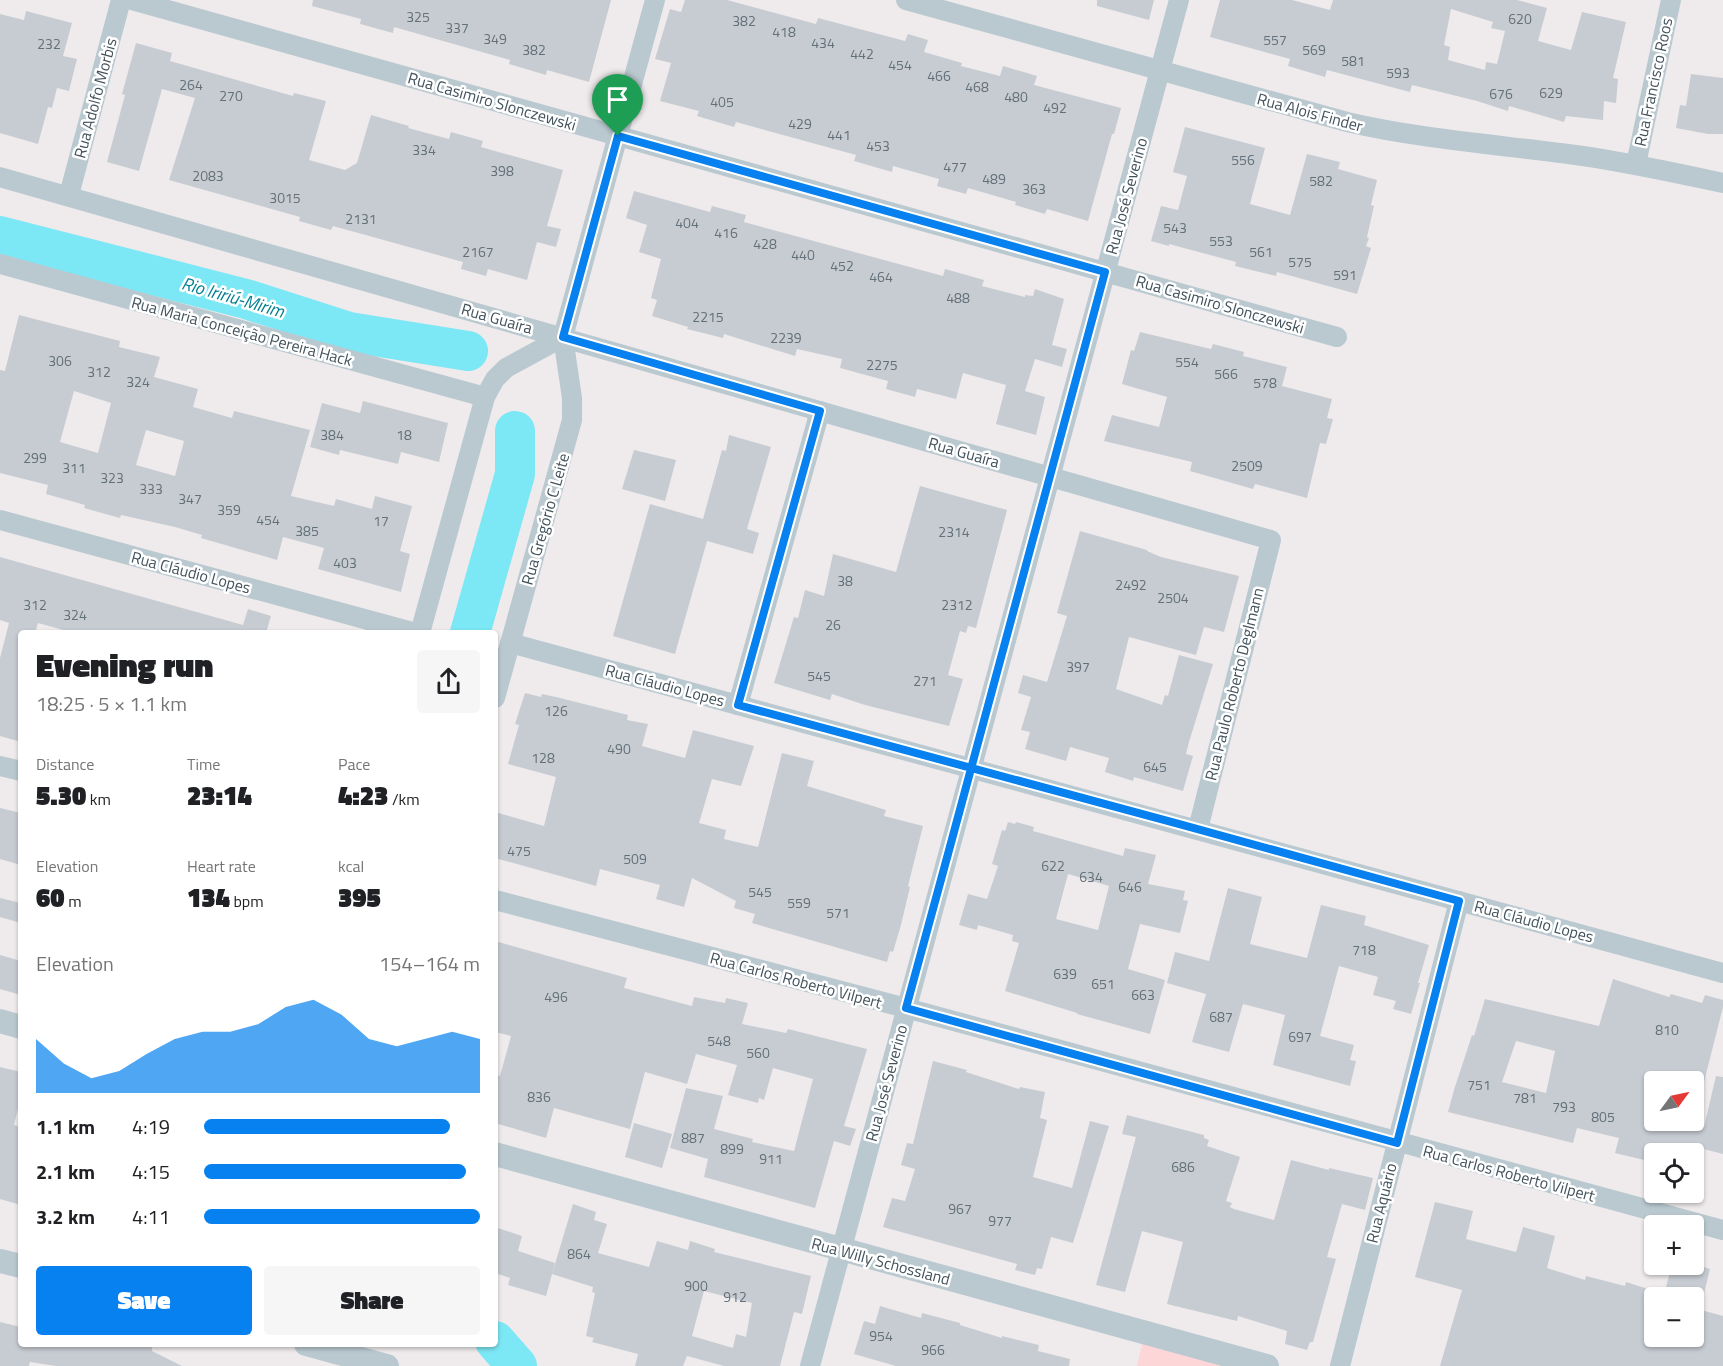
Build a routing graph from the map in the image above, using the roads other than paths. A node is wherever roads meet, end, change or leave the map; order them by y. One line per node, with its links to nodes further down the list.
1 (121, 0): 12 (street, Rua Adolfo Morbis)
2 (132, 0): 8 (street, Rua Casimiro Slonczewski)
3 (655, 0): 8 (street, Rua Gregório C Leite)
4 (906, 0): 7 (street, Rua Alois Finder)
5 (1179, 0): 7 (street, Rua José Severino)
6 (1671, 0): 9 (street, Rua Francisco Roos)
7 (1160, 71): 9 (street, Rua Alois Finder); 14 (street, Rua José Severino)
8 (618, 136): 14 (street, Rua Casimiro Slonczewski); 15 (street, Rua Gregório C Leite)
9 (1636, 164): 11 (street, Rua Alois Finder)
10 (0, 177): 12 (street, Rua Guaíra)
11 (1723, 183)
12 (69, 195): 15 (street, Rua Guaíra)
13 (0, 264): 17 (street, Rua Maria Conceição Pereira Hack)
14 (1105, 272): 16 (street, Rua Casimiro Slonczewski); 19 (street, Rua José Severino)
15 (563, 337): 17 (street); 18 (street, Rua Guaíra); 24 (street, Rua Gregório C Leite)
16 (1337, 337)
17 (485, 397): 23 (street)
18 (820, 411): 19 (street, Rua Guaíra); 26 (street)
19 (1050, 477): 21 (street, Rua Guaíra); 28 (street, Rua José Severino)
20 (0, 520): 22 (street, Rua Cláudio Lopes)
21 (1271, 540): 30 (street, Rua Paulo Roberto Deglmann)
22 (407, 630)
23 (419, 630)
24 (510, 643): 25 (street, Rua Gregório C Leite); 26 (street, Rua Cláudio Lopes)
25 (498, 687)
26 (738, 705): 28 (street, Rua Cláudio Lopes)
27 (0, 766): 29 (street)
28 (971, 768): 30 (street, Rua Cláudio Lopes); 34 (street, Rua José Severino)
29 (18, 770)
30 (1198, 829): 32 (street, Rua Cláudio Lopes)
31 (498, 901): 34 (street, Rua Carlos Roberto Vilpert)
32 (1459, 901): 33 (street, Rua Cláudio Lopes); 37 (street, Rua Aquário)
33 (1723, 973)
34 (906, 1008): 37 (street, Rua Carlos Roberto Vilpert); 40 (street, Rua José Severino)
35 (0, 1021): 36 (street)
36 (18, 1026)
37 (1397, 1143): 39 (street, Rua Carlos Roberto Vilpert); 48 (street, Rua Aquário)
38 (498, 1155): 40 (street, Rua Willy Schossland)
39 (1723, 1230)
40 (841, 1250): 46 (street, Rua José Severino); 47 (street, Rua Willy Schossland)
41 (0, 1261): 42 (street)
42 (18, 1265)
43 (314, 1347): 44 (street)
44 (357, 1362): 45 (street)
45 (387, 1366)
46 (810, 1366)
47 (1267, 1366)
48 (1340, 1366)

